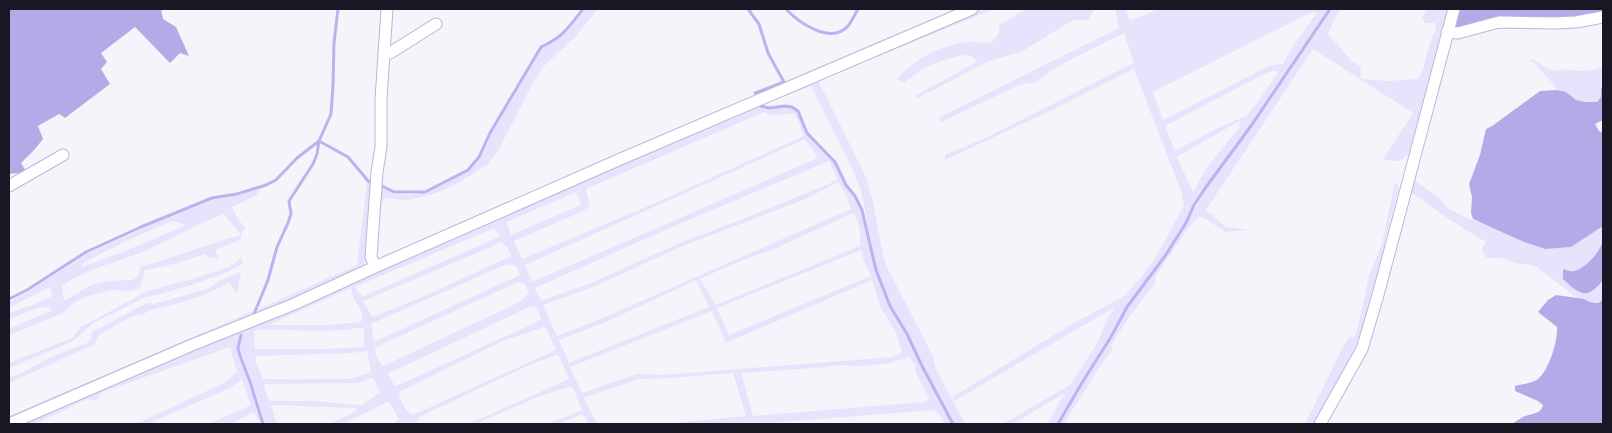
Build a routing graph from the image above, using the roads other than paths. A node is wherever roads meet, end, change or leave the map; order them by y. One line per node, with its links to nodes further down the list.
1 (386, 9): 7 (street)
2 (972, 9): 10 (street)
3 (1454, 9): 6 (street)
4 (1603, 17): 6 (street)
5 (436, 24): 7 (street)
6 (1447, 32): 12 (street)
7 (384, 53): 10 (street)
8 (63, 155): 9 (street)
9 (9, 186)
10 (375, 267): 11 (street)
11 (10, 424)
12 (1320, 424)

